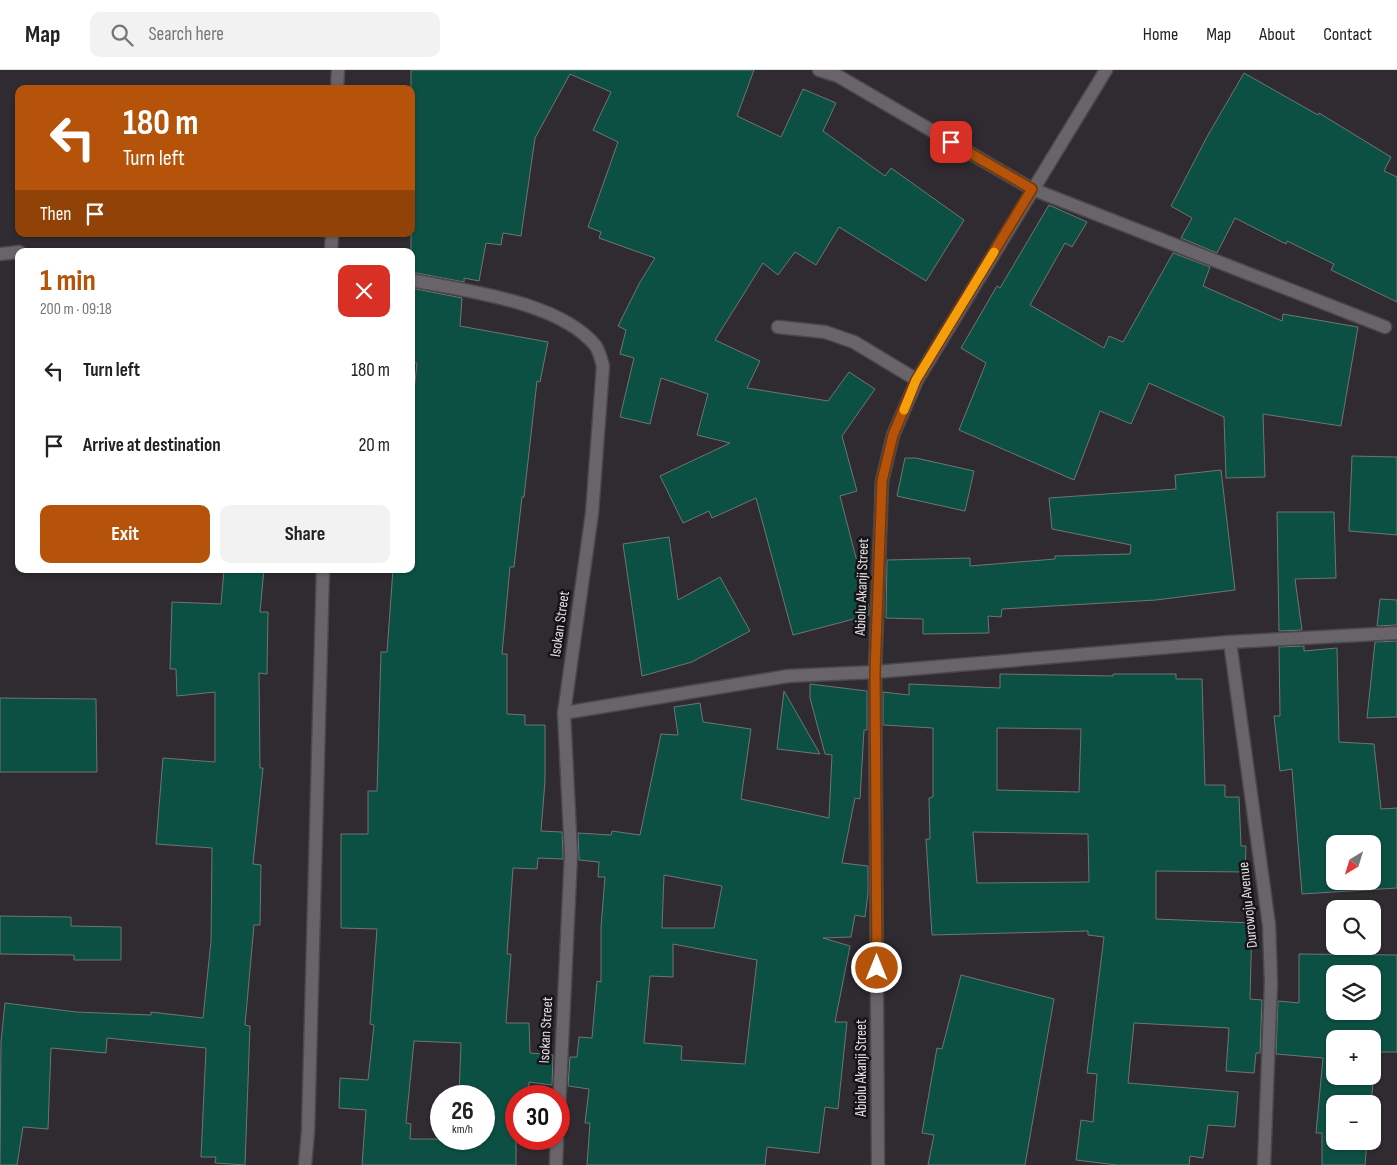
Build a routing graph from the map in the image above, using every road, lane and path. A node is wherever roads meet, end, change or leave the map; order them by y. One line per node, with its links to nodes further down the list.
1 (338, 70): 4 (street)
2 (819, 70): 5 (street)
3 (1106, 70): 5 (street, Abiolu Akanji Street)
4 (337, 85)
5 (1032, 189): 10 (street); 11 (street, Abiolu Akanji Street)
6 (15, 252): 7 (street)
7 (0, 254)
8 (415, 281): 16 (street, Isokan Street)
9 (778, 327): 11 (street)
10 (1385, 327)
11 (916, 380): 15 (street, Abiolu Akanji Street)
12 (323, 573): 19 (street)
13 (1397, 633): 14 (street)
14 (1230, 642): 15 (street); 22 (street, Durowoju Avenue)
15 (875, 672): 16 (street); 21 (street, Abiolu Akanji Street)
16 (564, 713): 17 (street, Isokan Street)
17 (560, 1085)
18 (557, 1150): 20 (street)
19 (305, 1165)
20 (556, 1165)
21 (878, 1165)
22 (1264, 1165)

